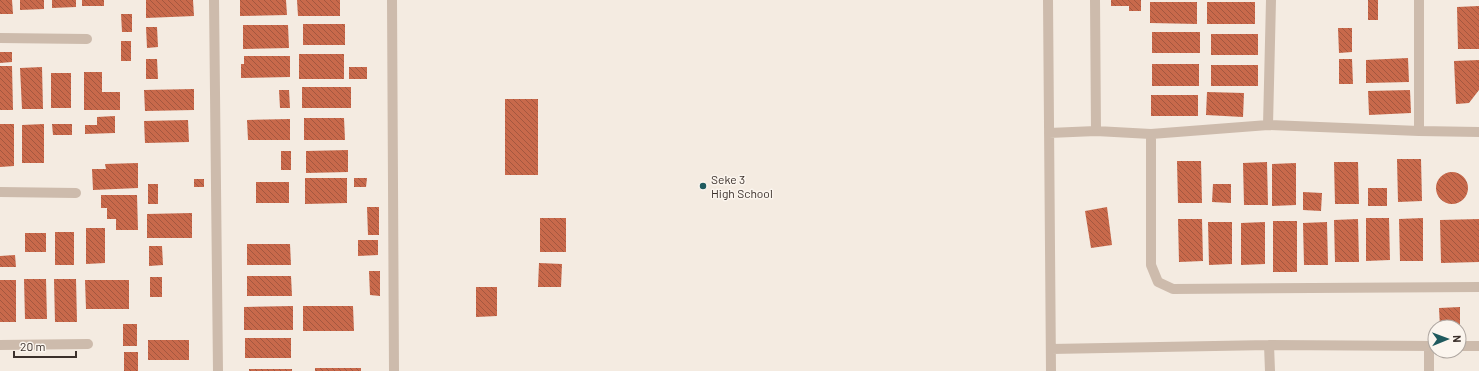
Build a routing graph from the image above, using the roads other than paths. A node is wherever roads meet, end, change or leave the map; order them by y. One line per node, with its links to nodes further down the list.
1 (214, 0): 26 (street)
2 (392, 0): 27 (street)
3 (1048, 0): 13 (street)
4 (1095, 0): 11 (street)
5 (1271, 0): 9 (street)
6 (1419, 0): 10 (street)
7 (0, 38): 8 (street)
8 (87, 39)
9 (1268, 126): 10 (street); 14 (street)
10 (1419, 131): 12 (street)
11 (1096, 132): 13 (street); 14 (street)
12 (1479, 132)
13 (1049, 133): 24 (street)
14 (1151, 134): 17 (street)
15 (0, 192): 16 (street)
16 (76, 193)
17 (1479, 287)
18 (88, 344): 19 (street)
19 (0, 345)
20 (1269, 345): 21 (street); 24 (street); 29 (street)
21 (1427, 346)
22 (1467, 346): 23 (street)
23 (1479, 346)
24 (1051, 349): 28 (street)
25 (1430, 359): 30 (street)
26 (218, 371)
27 (394, 371)
28 (1051, 371)
29 (1270, 371)
30 (1429, 371)

